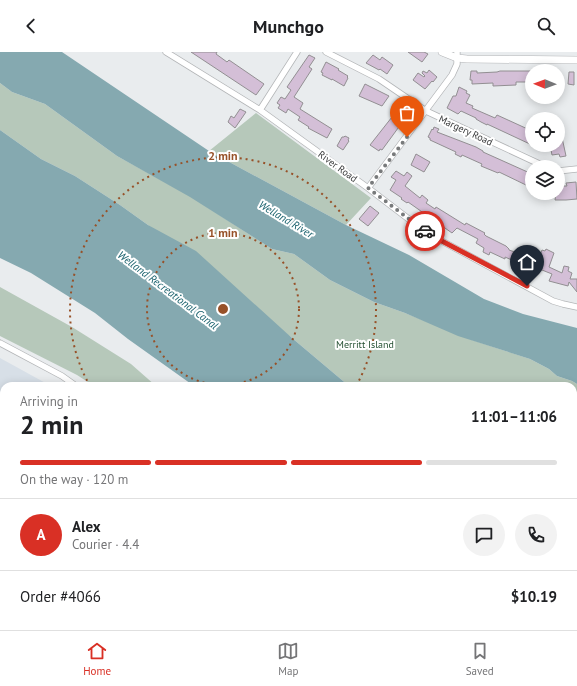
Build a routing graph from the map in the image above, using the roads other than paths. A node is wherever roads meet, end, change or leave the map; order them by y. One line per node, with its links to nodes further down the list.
1 (167, 52): 7 (street, River Road)
2 (297, 52): 7 (street)
3 (326, 52): 8 (street, Margery Road)
4 (442, 52): 5 (street)
5 (457, 55): 6 (street); 8 (street)
6 (577, 60)
7 (260, 110): 12 (street, River Road)
8 (426, 111): 9 (street, Margery Road); 12 (street)
9 (531, 160)
10 (577, 169): 11 (street)
11 (565, 170)
12 (368, 188): 13 (street, River Road)
13 (577, 307)
14 (0, 343): 15 (street)
15 (70, 382)

